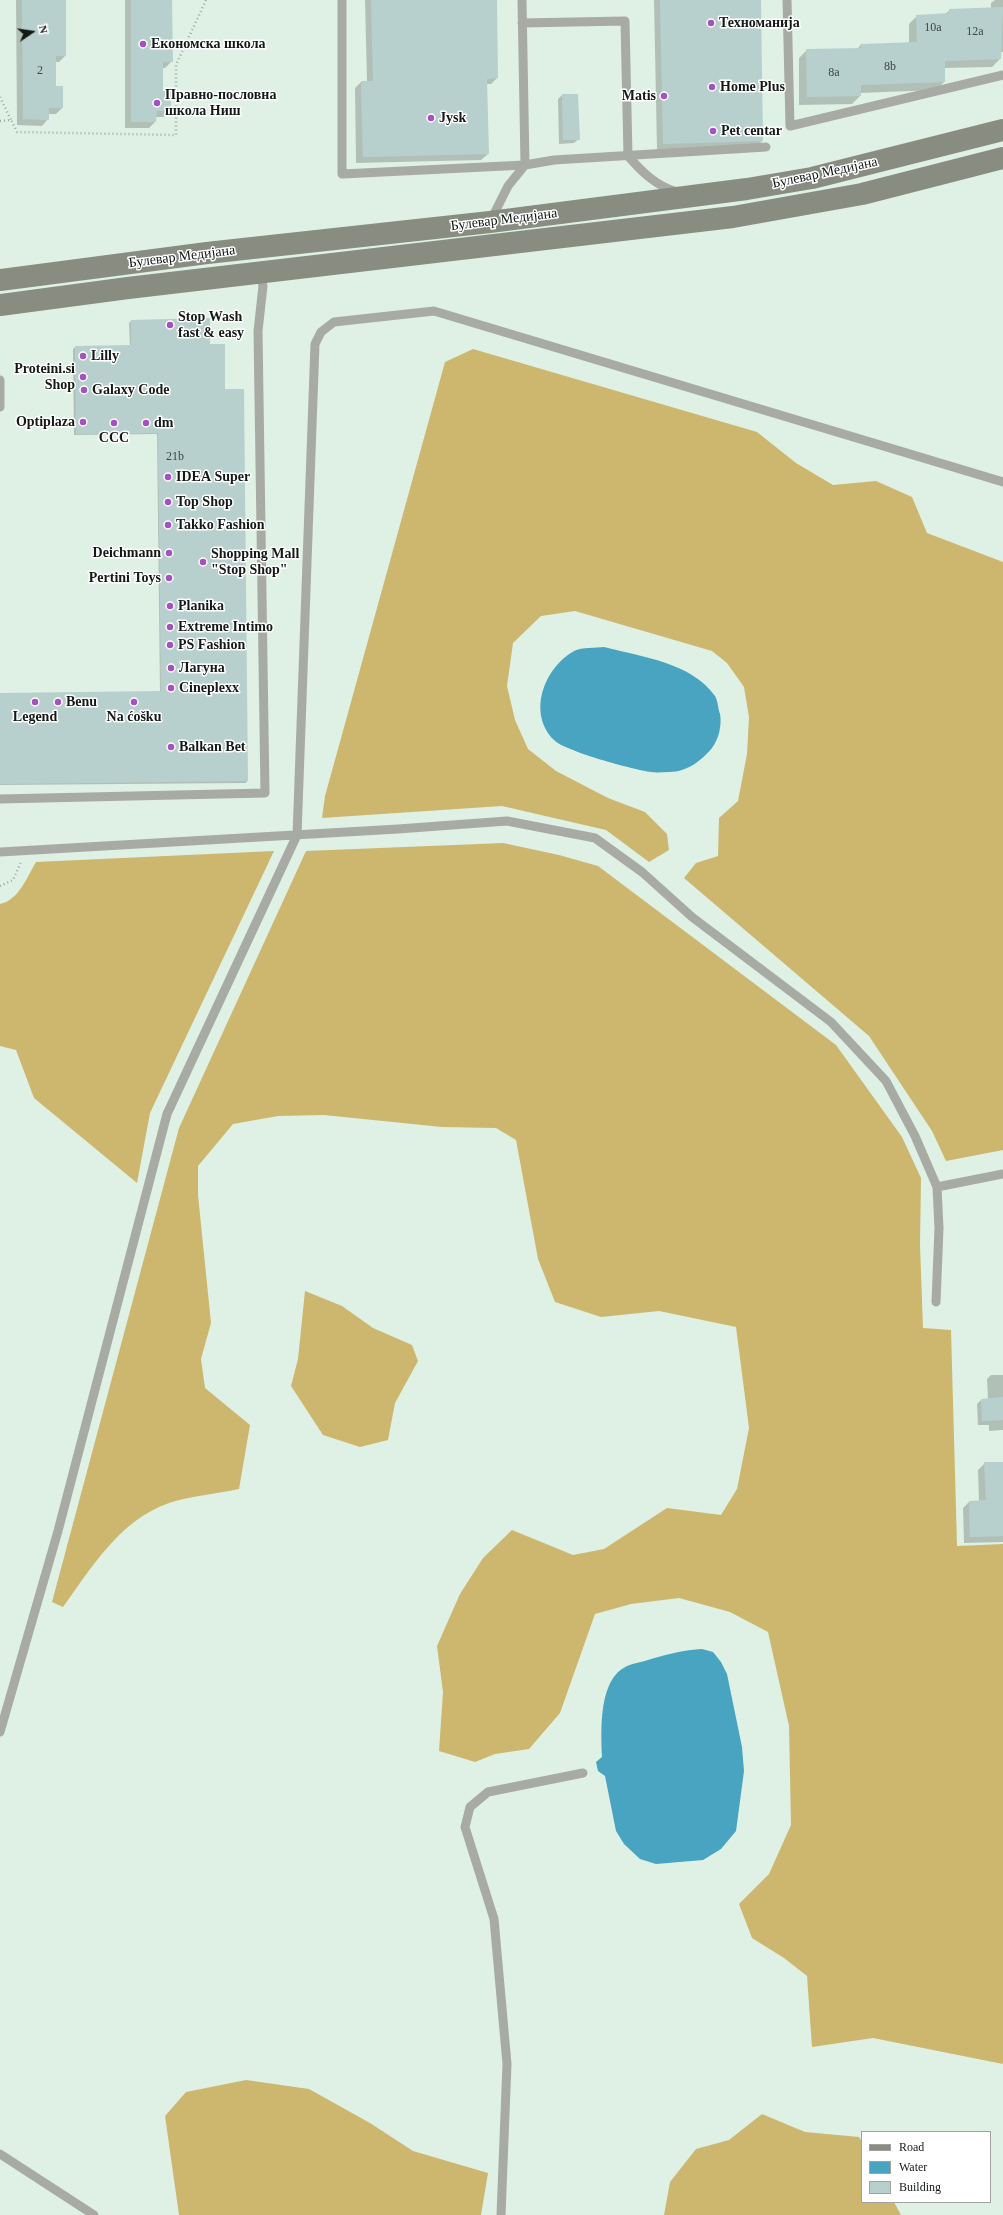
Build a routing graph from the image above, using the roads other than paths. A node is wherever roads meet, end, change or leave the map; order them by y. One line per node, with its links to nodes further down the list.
1 (342, 0): 10 (lane)
2 (522, 0): 4 (lane)
3 (787, 0): 5 (lane)
4 (522, 24): 8 (lane); 10 (lane)
5 (1003, 75)
6 (1003, 130): 11 (main road, Булевар Медијана)
7 (766, 148): 8 (lane)
8 (628, 156): 10 (lane); 11 (lane)
9 (1003, 158): 13 (main road, Булевар Медијана)
10 (525, 165): 12 (lane)
11 (696, 195): 12 (main road, Булевар Медијана)
12 (490, 222): 14 (main road, Булевар Медијана)
13 (260, 273): 15 (main road, Булевар Медијана); 20 (lane)
14 (0, 280)
15 (0, 305)
16 (0, 380): 17 (lane)
17 (0, 396): 18 (lane)
18 (0, 407)
19 (1003, 482): 21 (lane)
20 (0, 799)
21 (297, 835): 22 (lane); 24 (lane); 26 (lane)
22 (0, 852)
23 (1003, 1174): 24 (lane)
24 (937, 1187): 25 (lane)
25 (936, 1302)
26 (0, 1732)
27 (583, 1773): 30 (lane)
28 (0, 2154): 29 (lane)
29 (94, 2215)
30 (501, 2215)

